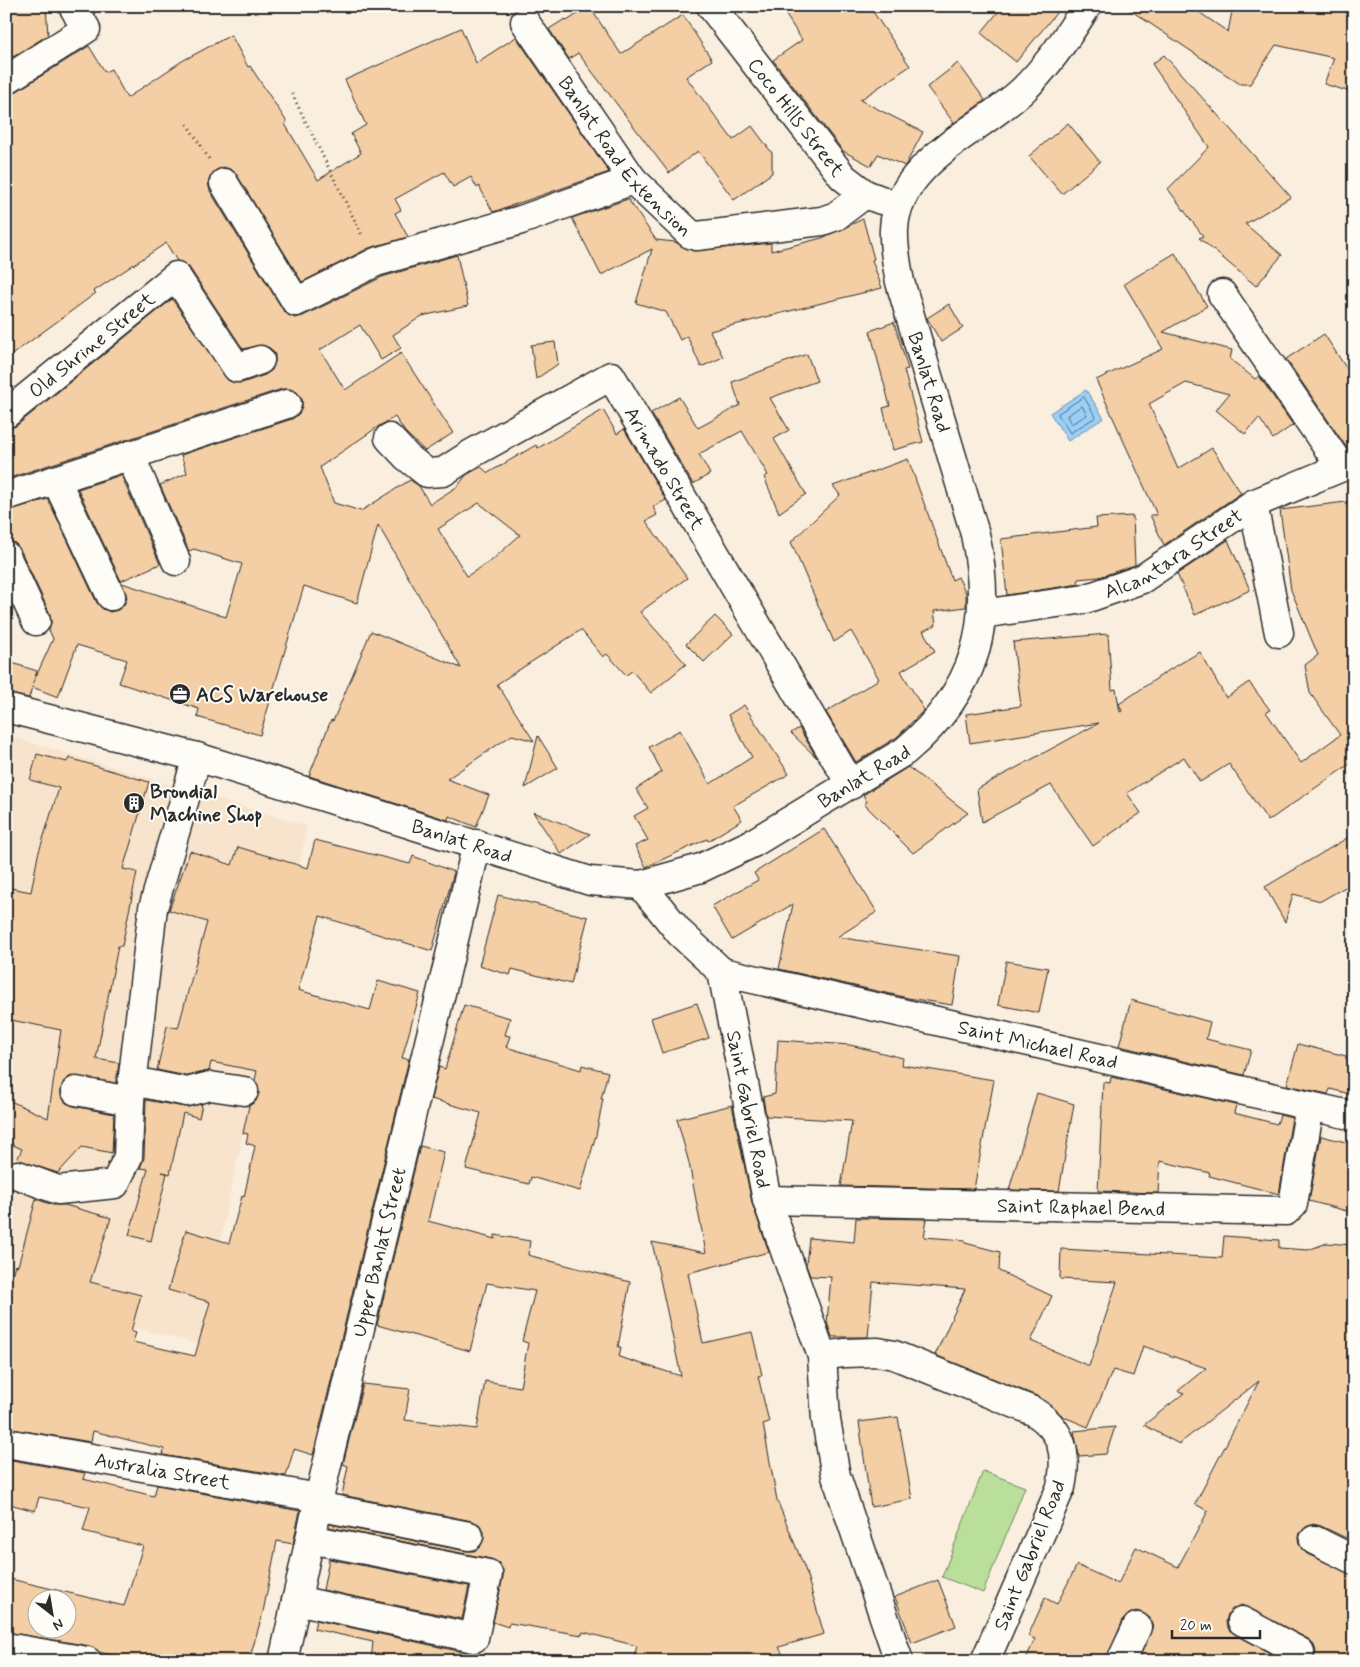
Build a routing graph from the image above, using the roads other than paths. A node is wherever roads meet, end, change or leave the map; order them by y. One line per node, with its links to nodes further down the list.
1 (711, 6): 8 (street, Coco Hills Street)
2 (1087, 6): 9 (street, Banlat Road)
3 (79, 18): 5 (street)
4 (525, 22): 6 (street, Banlat Road Extension)
5 (6, 80)
6 (633, 180): 7 (street); 8 (street, Banlat Road Extension)
7 (224, 183)
8 (865, 194): 9 (street, Coco Hills Street)
9 (898, 208): 23 (street, Banlat Road)
10 (1222, 294): 16 (street)
11 (260, 360): 13 (street, Old Shrine Street)
12 (287, 404): 15 (street)
13 (6, 414)
14 (389, 438): 28 (street, Arimado Street)
15 (130, 455): 17 (street); 21 (street)
16 (1348, 465): 19 (street, Alcantara Street)
17 (56, 480): 18 (street); 22 (street)
18 (6, 496)
19 (1253, 504): 23 (street, Alcantara Street); 25 (street)
20 (6, 556): 24 (street)
21 (176, 561)
22 (111, 596)
23 (982, 614): 28 (street, Banlat Road)
24 (36, 621)
25 (1280, 633)
26 (6, 708): 27 (street, Banlat Road)
27 (197, 757): 29 (street, Banlat Road); 33 (street)
28 (851, 785): 30 (street, Banlat Road)
29 (477, 844): 30 (street, Banlat Road); 41 (street, Upper Banlat Street)
30 (640, 885): 31 (street)
31 (722, 972): 35 (street, Saint Michael Road); 38 (street, Saint Gabriel Road)
32 (76, 1091): 33 (street)
33 (131, 1091): 34 (street); 37 (street)
34 (244, 1091)
35 (1310, 1106): 36 (street, Saint Michael Road); 38 (street, Saint Raphael Bend)
36 (1354, 1116)
37 (18, 1175)
38 (767, 1200): 39 (street, Saint Gabriel Road)
39 (822, 1356): 52 (street, Saint Gabriel Road); 53 (street, Saint Gabriel Road)
40 (6, 1443): 41 (street, Australia Street)
41 (318, 1502): 42 (street, Australia Street); 43 (street, Upper Banlat Street)
42 (470, 1536)
43 (310, 1539): 46 (street, Upper Banlat Street); 46 (street)
44 (1314, 1540): 45 (street)
45 (1353, 1559)
46 (296, 1600): 51 (street, Upper Banlat Street)
47 (1242, 1622): 55 (street)
48 (1137, 1627): 54 (street)
49 (6, 1647): 50 (street)
50 (87, 1661)
51 (283, 1661)
52 (899, 1661)
53 (985, 1661)
54 (1121, 1661)
55 (1295, 1661)

